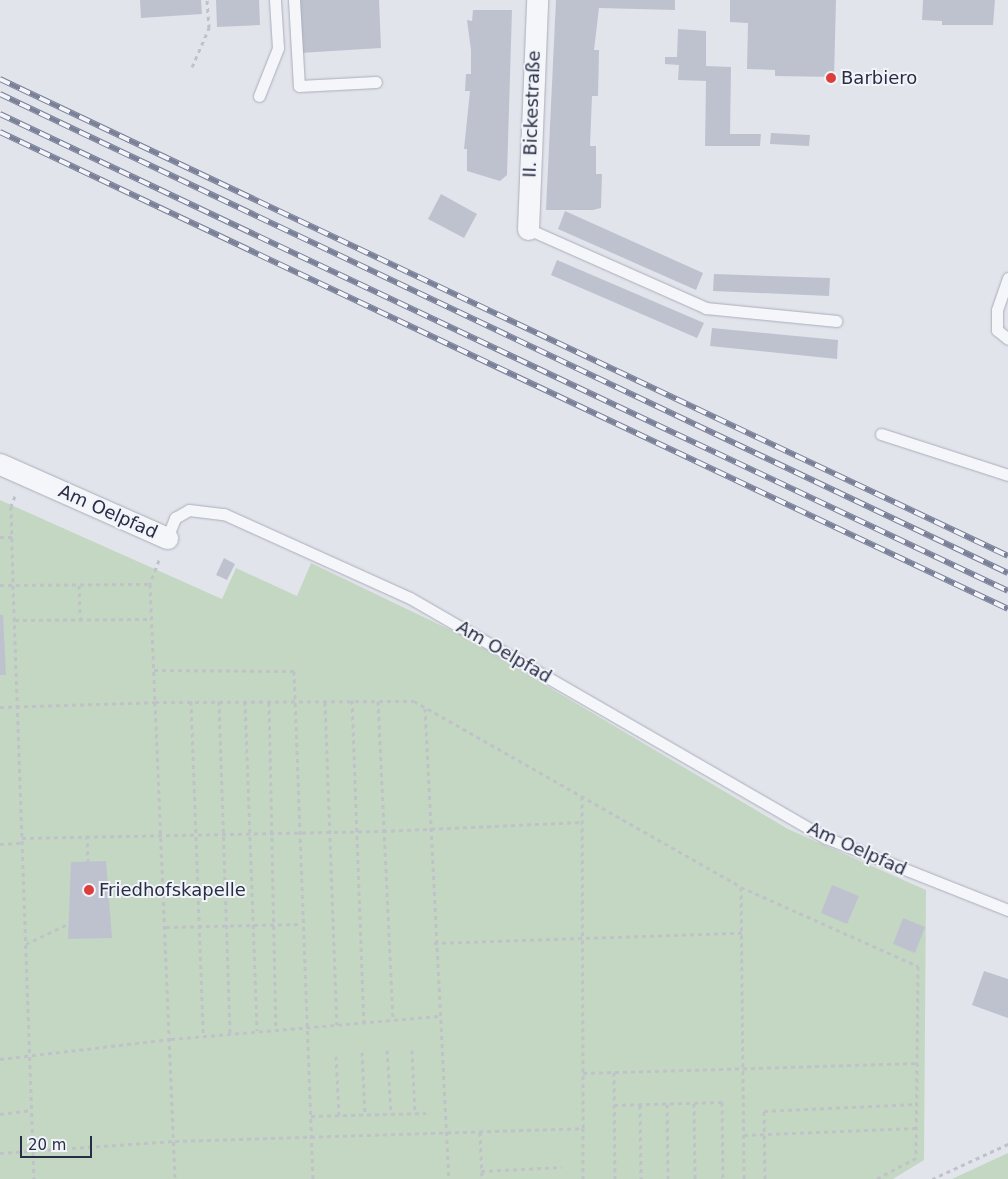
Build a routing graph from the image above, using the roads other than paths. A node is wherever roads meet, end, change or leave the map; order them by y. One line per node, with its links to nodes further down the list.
1 (276, 0): 5 (lane)
2 (294, 0): 4 (lane)
3 (537, 0): 6 (street, II. Bickestraße)
4 (376, 82)
5 (260, 96)
6 (528, 229): 8 (lane)
7 (1008, 278): 9 (lane)
8 (836, 321)
9 (1008, 339)
10 (880, 434): 12 (lane)
11 (0, 464): 13 (street, Am Oelpfad)
12 (1008, 475)
13 (167, 538): 14 (lane, Am Oelpfad)
14 (1008, 910)

